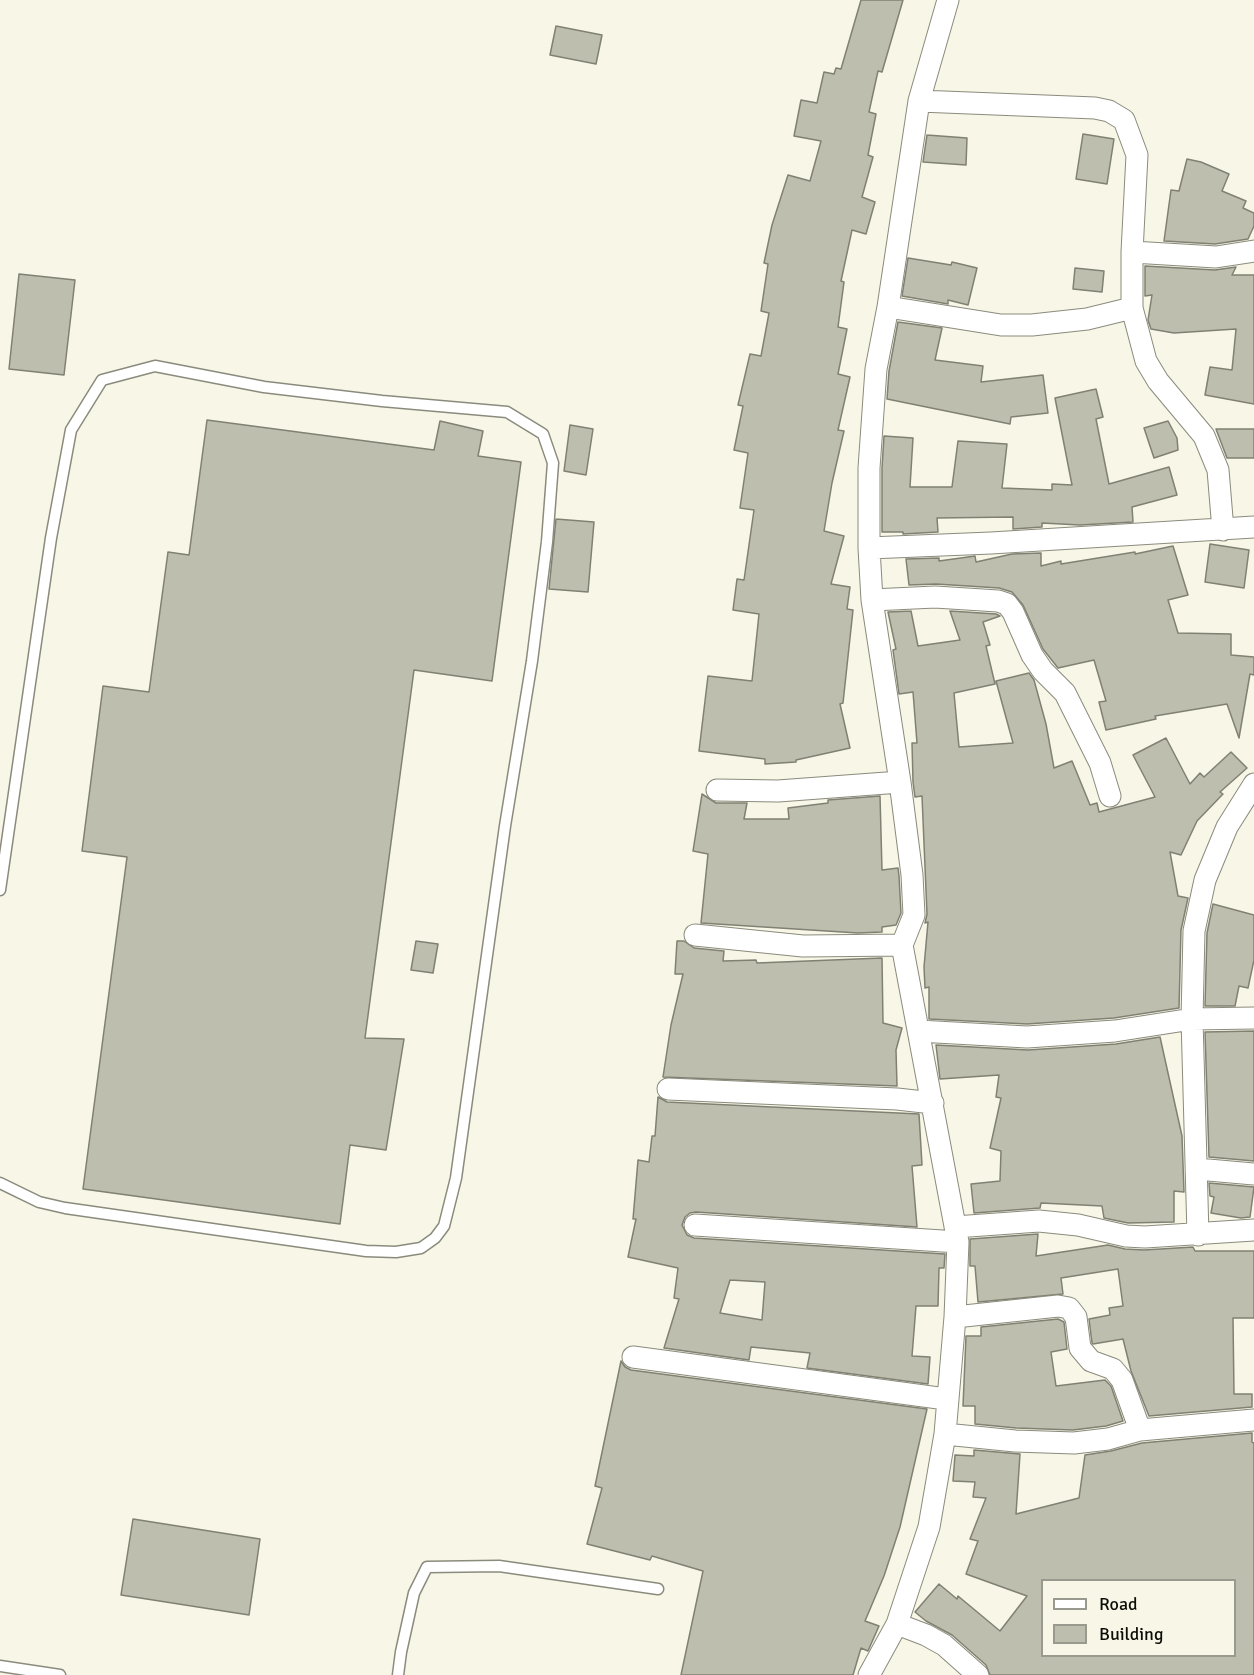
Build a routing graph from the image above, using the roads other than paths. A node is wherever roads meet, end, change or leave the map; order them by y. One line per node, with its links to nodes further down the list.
1 (948, 0): 2 (street)
2 (919, 101): 4 (street); 5 (street)
3 (1254, 251): 4 (street)
4 (1132, 252): 6 (street)
5 (888, 307): 6 (street); 9 (street)
6 (1132, 308): 8 (street)
7 (1254, 527): 8 (street)
8 (1222, 530): 9 (street)
9 (868, 548): 10 (street)
10 (872, 600): 11 (street); 14 (street)
11 (900, 782): 13 (street); 17 (street)
12 (1254, 784): 19 (street)
13 (717, 790)
14 (1110, 796)
15 (0, 890): 25 (lane)
16 (695, 935): 17 (street)
17 (902, 945): 20 (street)
18 (1254, 1018): 19 (street)
19 (1192, 1019): 20 (street); 23 (street)
20 (918, 1031): 22 (street)
21 (668, 1089): 22 (street)
22 (933, 1103): 28 (street)
23 (1197, 1169): 24 (street); 29 (street)
24 (1254, 1174)
25 (0, 1183)
26 (695, 1225): 28 (street)
27 (1254, 1230): 29 (street)
28 (956, 1234): 29 (street); 30 (street)
29 (1198, 1235)
30 (955, 1317): 32 (street); 34 (street)
31 (633, 1357): 32 (street)
32 (946, 1400): 35 (street)
33 (1254, 1420): 34 (street)
34 (1140, 1430): 35 (street)
35 (945, 1434): 37 (street)
36 (658, 1589): 40 (lane)
37 (897, 1624): 41 (street); 42 (street)
38 (0, 1666): 39 (lane)
39 (60, 1675)
40 (398, 1675)
41 (868, 1675)
42 (978, 1675)

